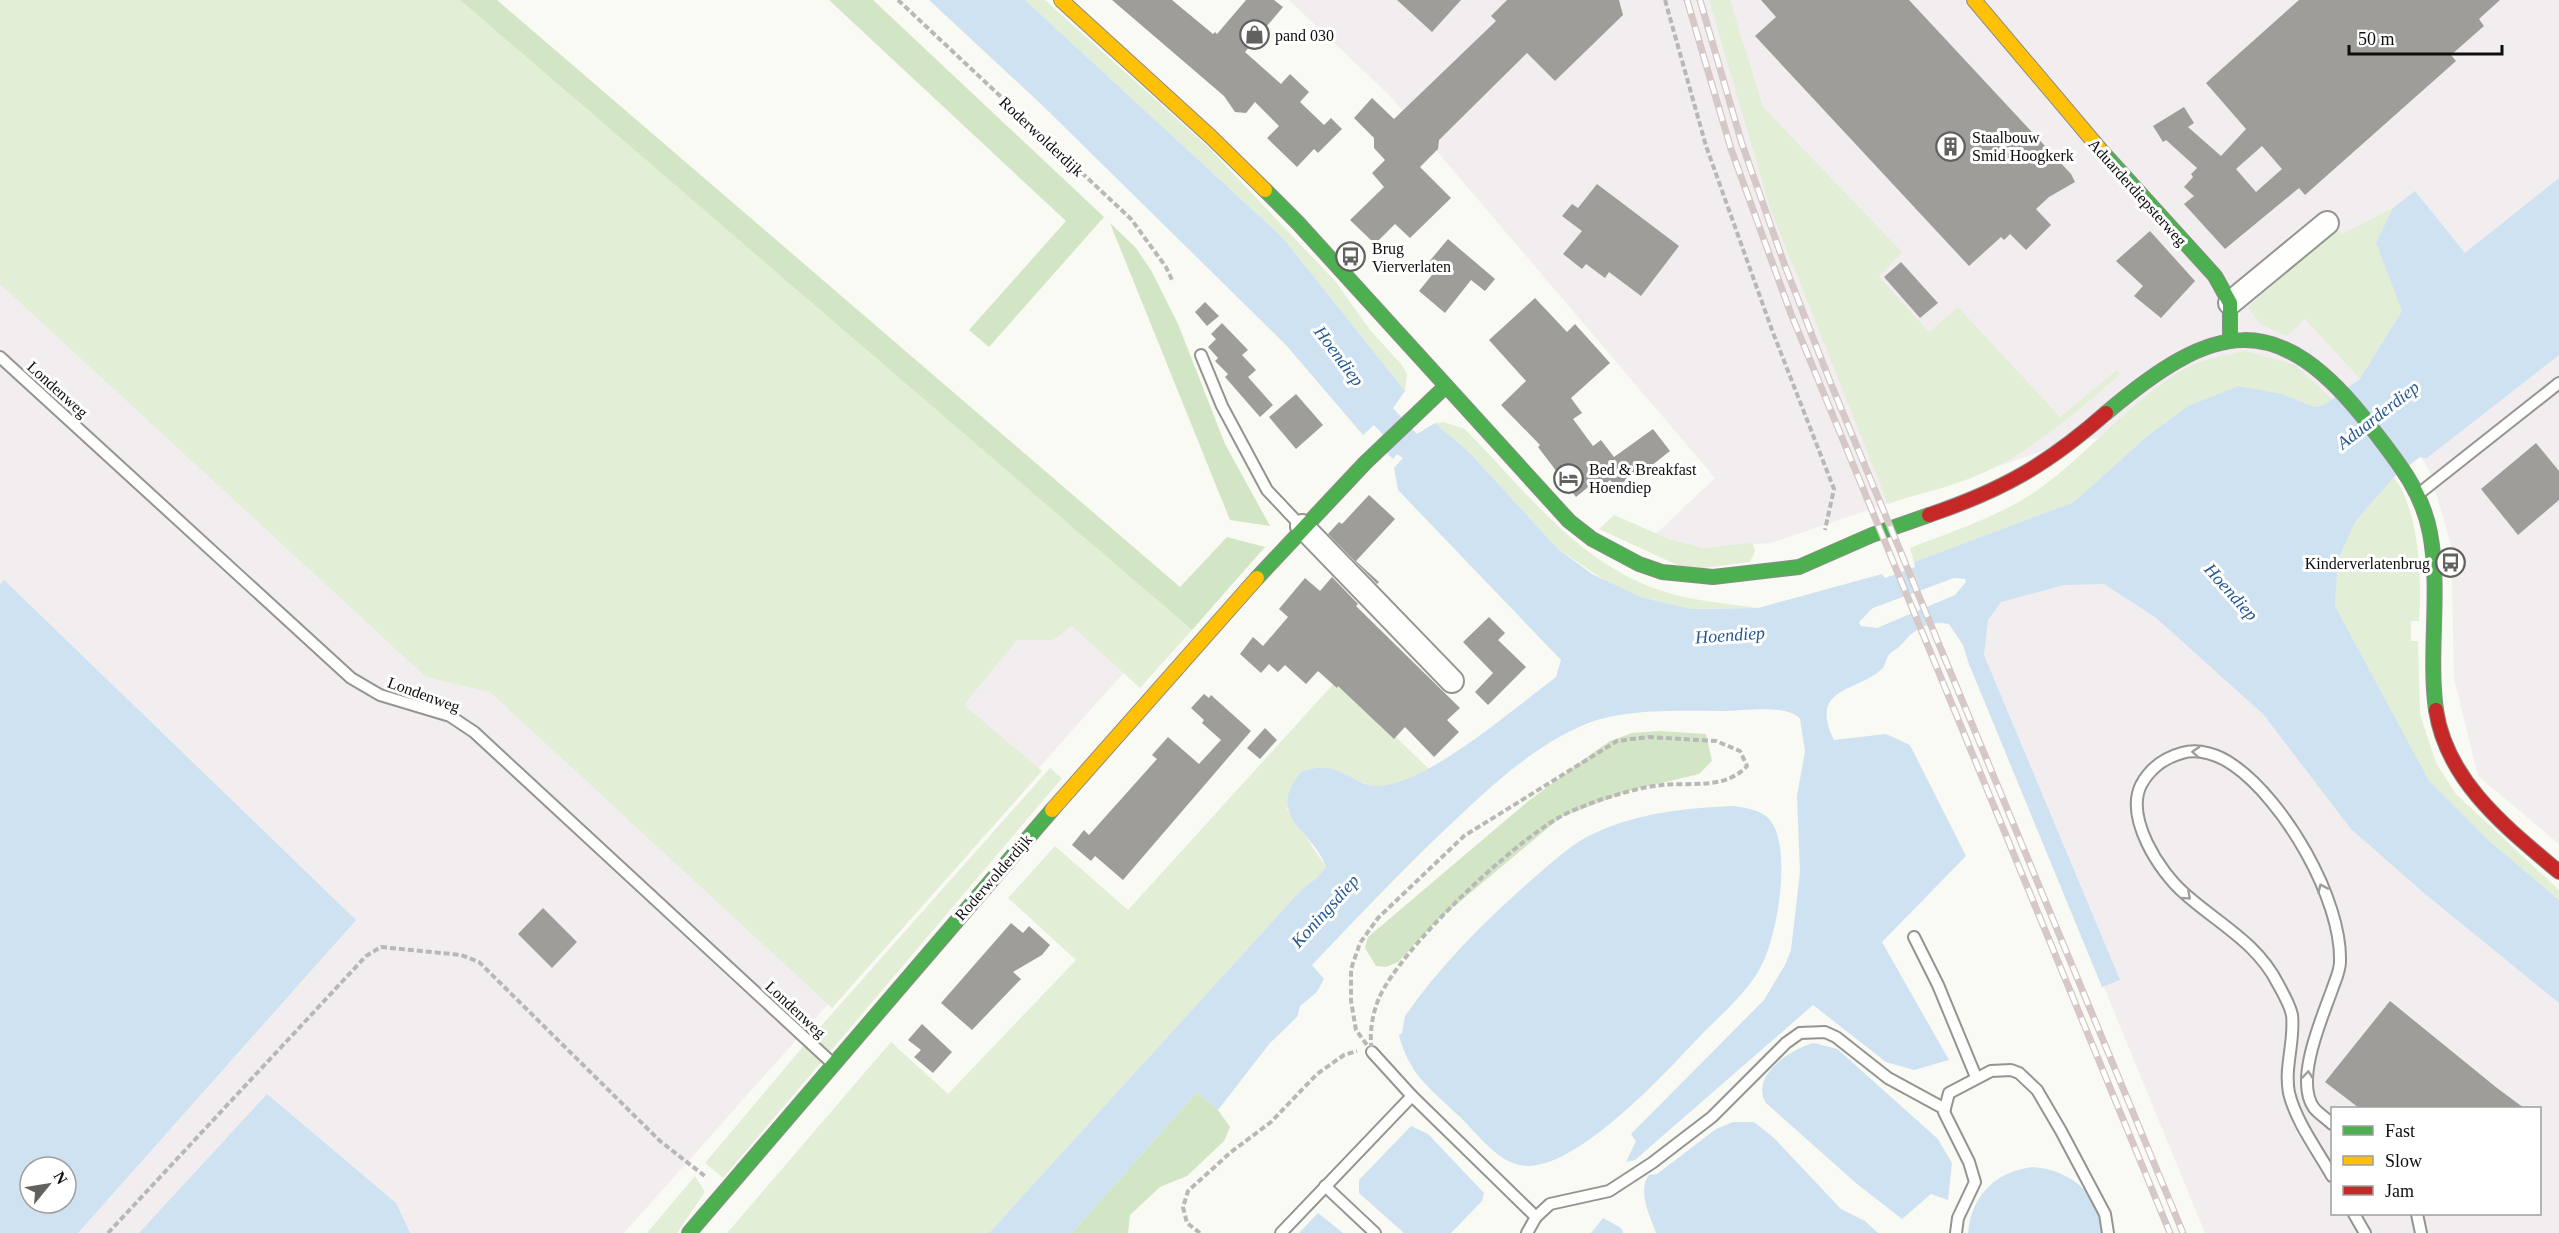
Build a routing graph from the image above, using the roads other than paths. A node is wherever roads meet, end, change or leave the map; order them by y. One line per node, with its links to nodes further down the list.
1 (1061, 0): 9 (main road)
2 (1974, 0): 4 (main road, Aduarderdiepsterweg)
3 (2327, 223): 4 (street)
4 (2230, 303): 5 (main road, Aduarderdiepsterweg)
5 (2230, 338): 9 (main road); 10 (main road)
6 (1201, 355): 11 (lane)
7 (0, 357): 16 (lane, Londenweg)
8 (2559, 383): 10 (lane)
9 (1446, 386): 11 (main road, Roderwolderdijk)
10 (2418, 494): 13 (main road)
11 (1302, 526): 12 (street); 16 (main road, Roderwolderdijk)
12 (1452, 681)
13 (2556, 865)
14 (1914, 938): 17 (lane)
15 (1372, 1052): 18 (lane)
16 (833, 1064): 26 (main road, Roderwolderdijk)
17 (1976, 1077): 19 (lane); 31 (lane)
18 (1412, 1096): 22 (lane); 25 (lane)
19 (1945, 1109): 25 (lane); 30 (lane)
20 (2331, 1123): 21 (lane, one-way to 21)
21 (2331, 1174)
22 (1325, 1186): 27 (lane); 28 (lane)
23 (2355, 1215): 32 (lane)
24 (2417, 1215): 33 (lane)
25 (1536, 1217): 29 (lane)
26 (689, 1233)
27 (1281, 1233)
28 (1375, 1233)
29 (1527, 1233)
30 (1956, 1233)
31 (2108, 1233)
32 (2365, 1233)
33 (2421, 1233)

